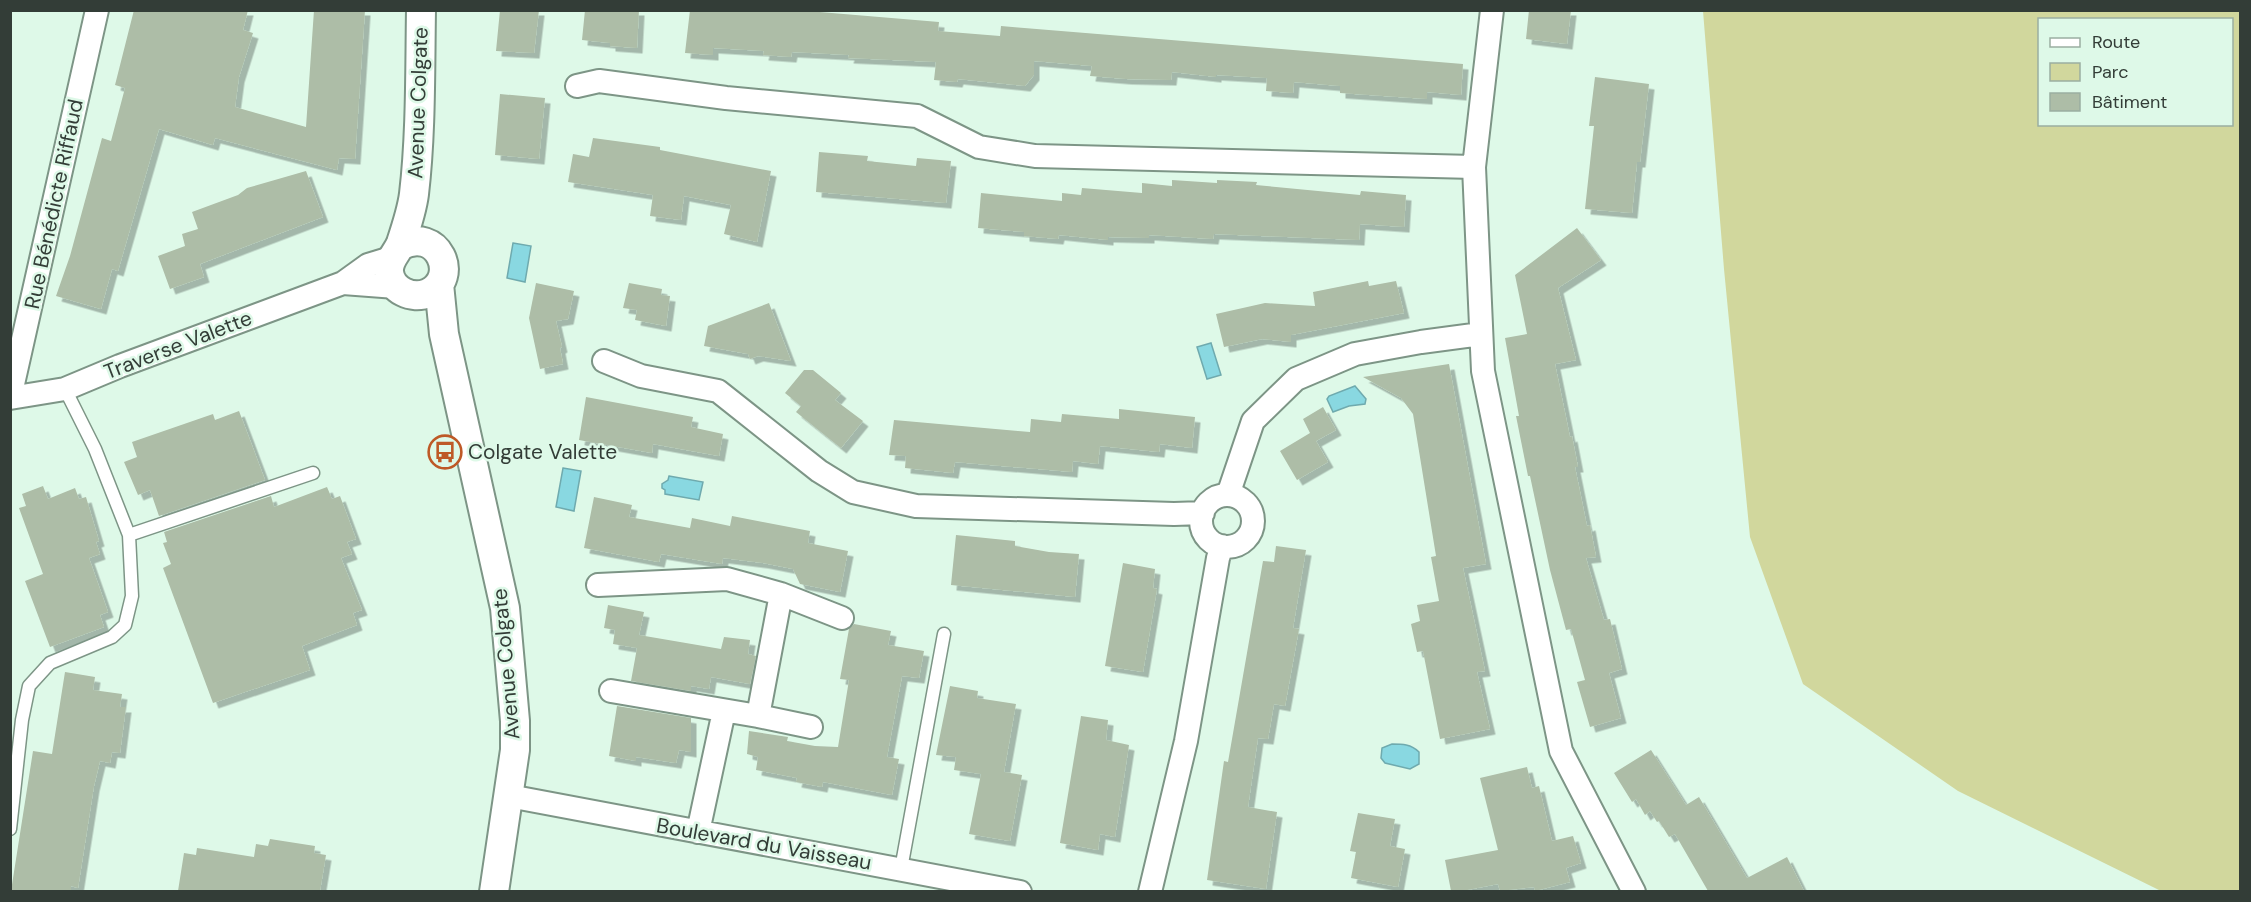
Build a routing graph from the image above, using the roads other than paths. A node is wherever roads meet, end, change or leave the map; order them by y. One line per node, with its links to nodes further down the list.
1 (97, 10): 14 (street, Rue Bénédicte Riffaud)
2 (421, 10): 6 (street, Avenue Colgate)
3 (1492, 10): 5 (street)
4 (577, 86): 5 (street)
5 (1474, 167): 11 (street)
6 (414, 196): 7 (street, Avenue Colgate); 8 (street, Avenue Colgate)
7 (430, 244): 8 (street); 10 (street, Avenue Colgate)
8 (395, 252): 9 (street, Traverse Valette); 10 (street, Avenue Colgate)
9 (343, 283): 10 (street, Traverse Valette); 13 (street, Traverse Valette)
10 (417, 289): 28 (street, Avenue Colgate)
11 (1481, 334): 16 (street); 35 (street)
12 (604, 361): 17 (street)
13 (65, 388): 14 (street, Traverse Valette); 18 (lane)
14 (12, 397)
15 (313, 473): 18 (lane)
16 (1228, 495): 17 (street); 19 (street)
17 (1203, 513): 19 (street)
18 (129, 535): 29 (lane)
19 (1222, 546): 34 (street)
20 (598, 585): 21 (street)
21 (781, 594): 22 (street); 26 (street)
22 (842, 618)
23 (944, 634): 31 (lane)
24 (611, 691): 25 (street)
25 (724, 711): 26 (street); 30 (street)
26 (758, 716): 27 (street)
27 (811, 727)
28 (509, 796): 30 (street, Boulevard du Vaisseau); 32 (street, Avenue Colgate)
29 (10, 829)
30 (698, 832): 31 (street, Boulevard du Vaisseau)
31 (901, 869): 33 (street, Boulevard du Vaisseau)
32 (494, 891)
33 (1020, 891)
34 (1150, 891)
35 (1635, 891)

